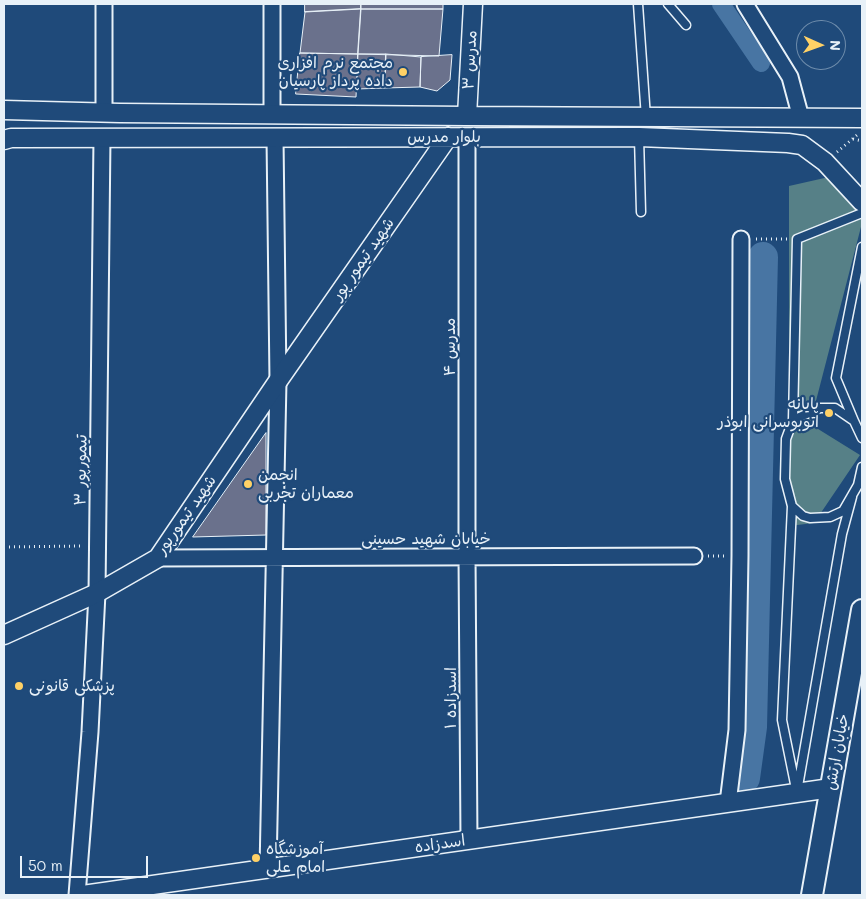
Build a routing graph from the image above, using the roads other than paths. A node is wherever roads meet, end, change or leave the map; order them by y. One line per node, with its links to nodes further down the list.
1 (104, 4): 9 (street)
2 (272, 4): 10 (street)
3 (473, 4): 11 (street, مدرس ۳)
4 (638, 4): 12 (lane)
5 (668, 4): 7 (lane)
6 (745, 4): 13 (street)
7 (686, 25)
8 (4, 110): 9 (street, بلوار مدرس)
9 (104, 112): 10 (street, بلوار مدرس)
10 (272, 114): 11 (street, بلوار مدرس)
11 (467, 116): 12 (street, بلوار مدرس)
12 (646, 118): 13 (street, بلوار مدرس)
13 (801, 118): 14 (street, بلوار مدرس)
14 (862, 118)
15 (448, 137): 16 (street, بلوار مدرس); 19 (street, بلوار مدرس); 26 (street, شهید تیمور پور)
16 (468, 137): 17 (street, بلوار مدرس); 33 (street, مدرس ۴)
17 (639, 137): 21 (street, بلوار مدرس); 22 (lane)
18 (102, 138): 19 (street, بلوار مدرس); 20 (street, بلوار مدرس); 37 (street, تیمورپور ۳)
19 (275, 138): 26 (street)
20 (4, 140)
21 (862, 202)
22 (641, 212)
23 (862, 213): 27 (lane)
24 (742, 240): 42 (street)
25 (862, 247): 28 (lane)
26 (278, 381): 35 (street); 36 (street, شهید تیمورپور)
27 (793, 420): 28 (lane); 32 (lane)
28 (854, 421): 29 (lane)
29 (862, 438)
30 (862, 467): 31 (lane)
31 (852, 497): 32 (lane); 41 (lane)
32 (792, 506): 41 (lane)
33 (467, 556): 34 (street, خیابان شهید حسینی); 35 (street, خیابان شهید حسینی); 43 (street, اسدزاده ۱)
34 (694, 556)
35 (274, 557): 36 (street, خیابان شهید حسینی); 44 (street)
36 (158, 558): 37 (street, شهید تیمورپور)
37 (97, 593): 39 (street, شهید تیمورپور); 45 (street, تیمورپور ۳)
38 (862, 610): 40 (main road, خیابان ارتش)
39 (4, 635)
40 (831, 788): 41 (street, اسدزاده); 47 (main road, خیابان ارتش)
41 (797, 793): 42 (street, اسدزاده)
42 (728, 803): 43 (street, اسدزاده)
43 (470, 840): 44 (street, اسدزاده)
44 (268, 869): 46 (street, اسدزاده)
45 (77, 895)
46 (83, 895)
47 (812, 895)

